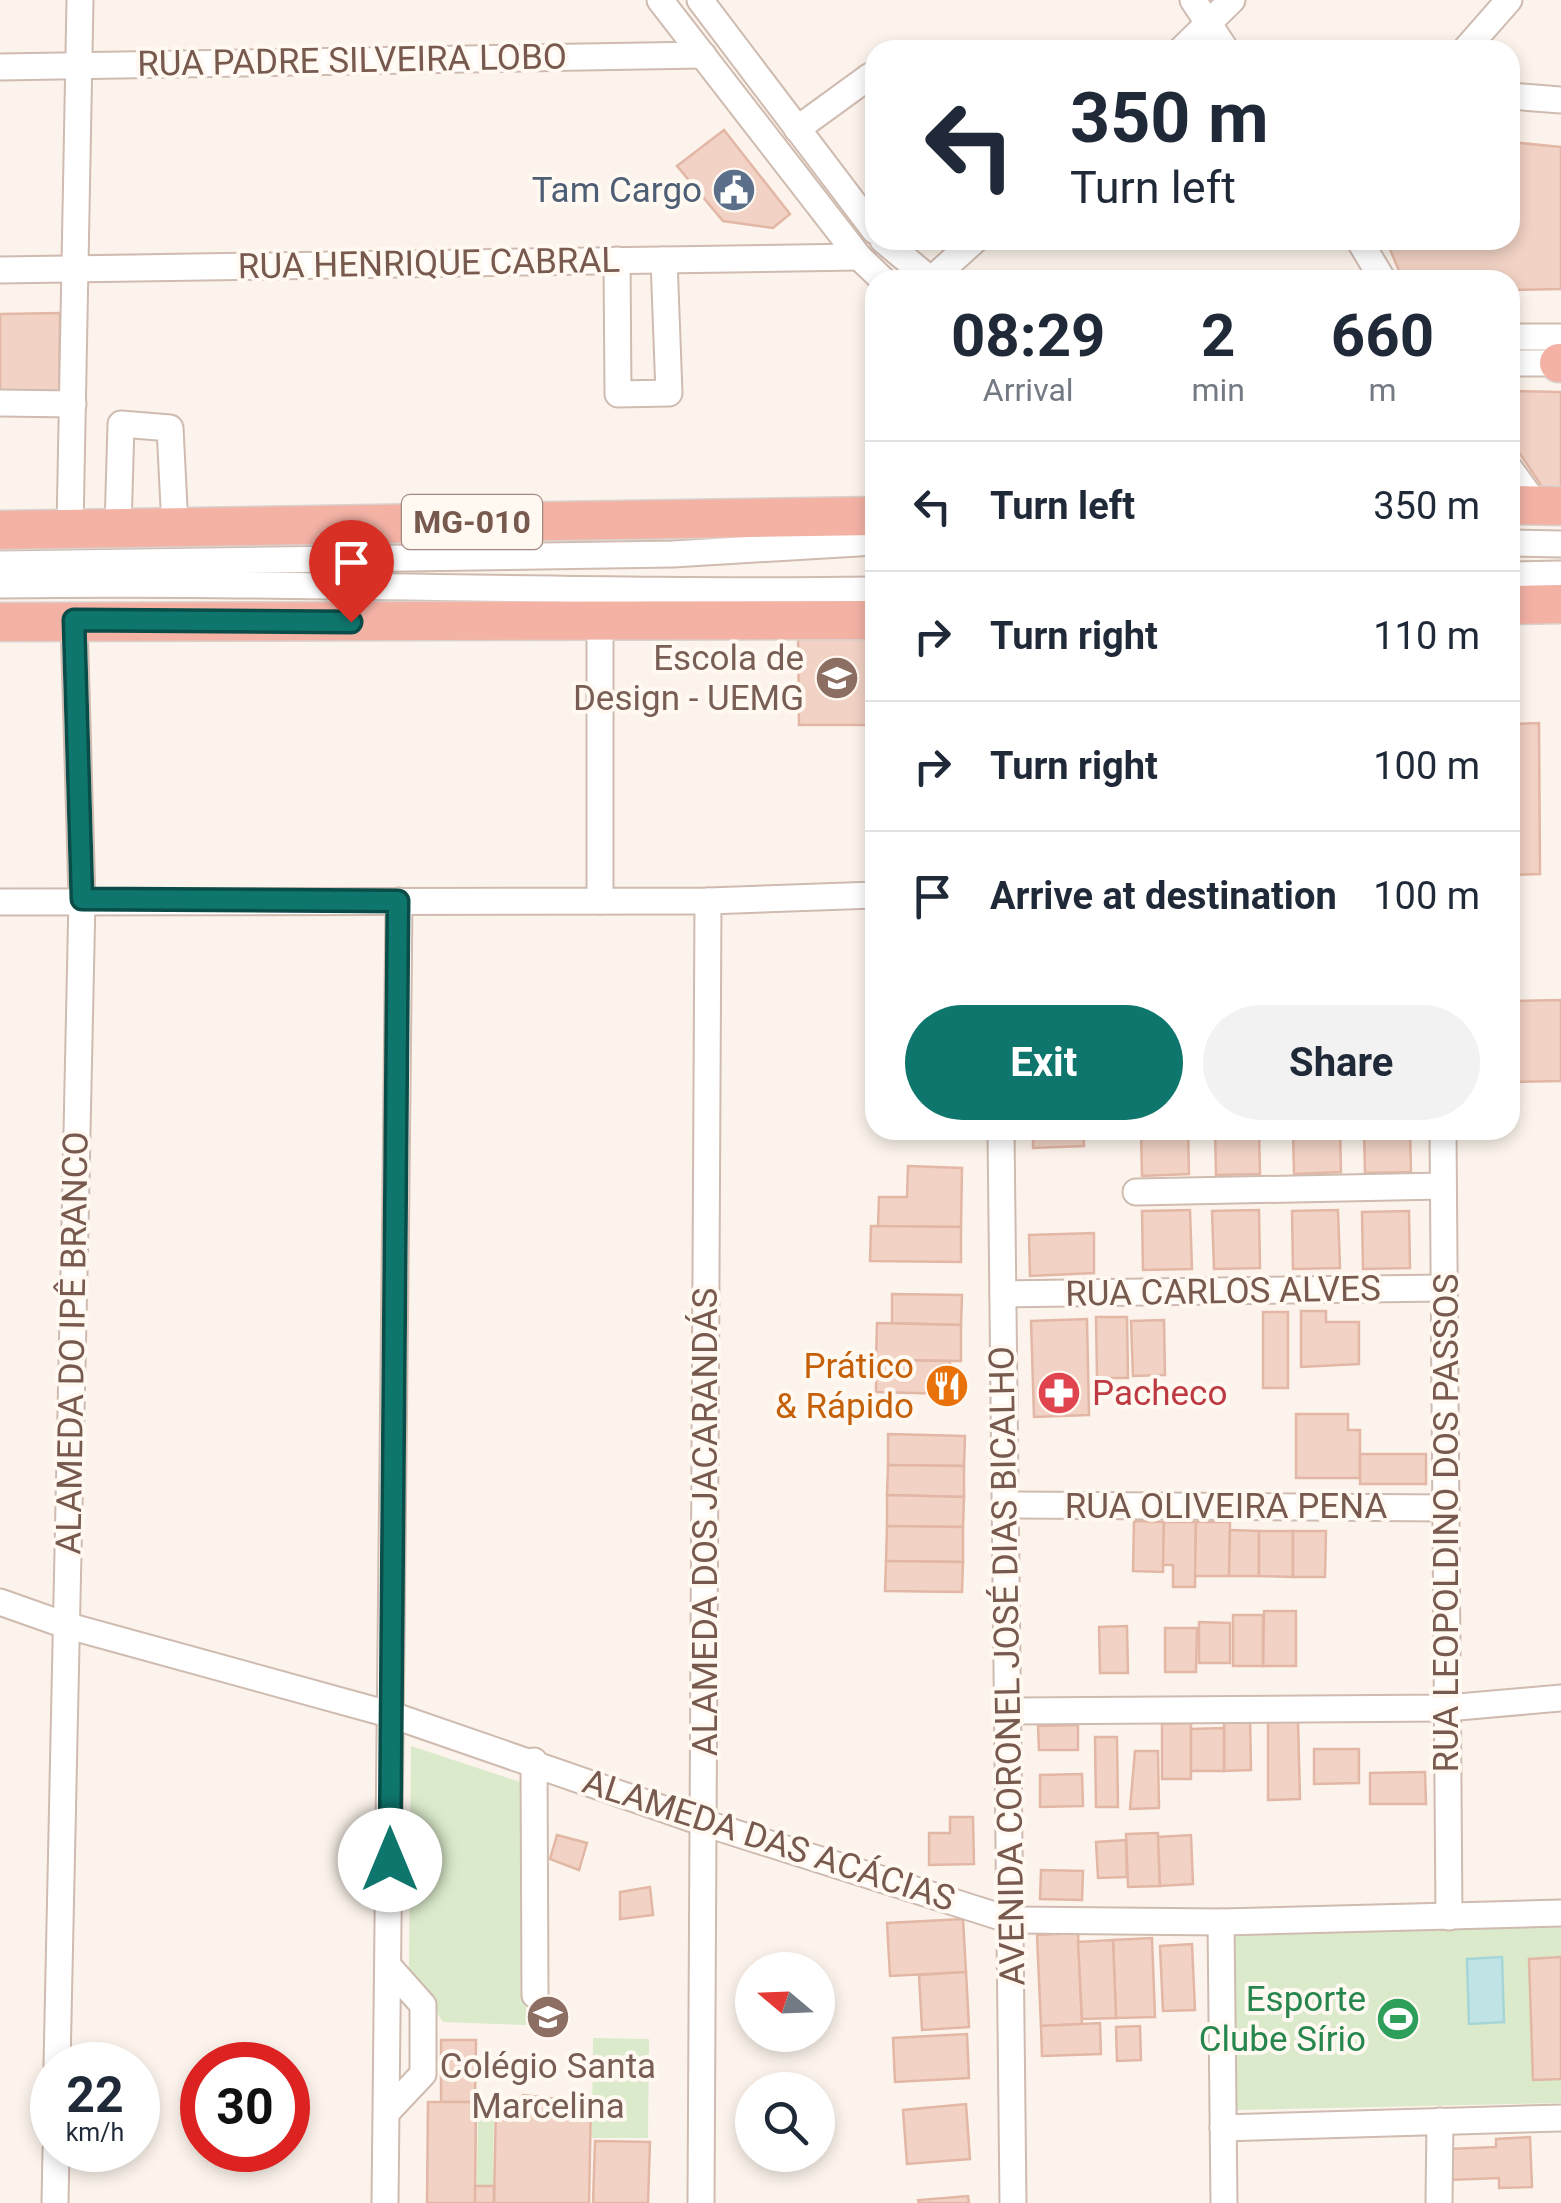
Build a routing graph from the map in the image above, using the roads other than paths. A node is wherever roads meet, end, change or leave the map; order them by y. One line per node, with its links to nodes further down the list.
1 (80, 0): 12 (street)
2 (660, 0): 11 (street)
3 (700, 0): 17 (street)
4 (1193, 0): 7 (street)
5 (1232, 0): 7 (street)
6 (1508, 0): 10 (street)
7 (1208, 25): 8 (street); 9 (street)
8 (1192, 40)
9 (1219, 40)
10 (1474, 40)
11 (703, 54): 12 (street, RUA PADRE SILVEIRA LOBO); 21 (street)
12 (78, 64): 13 (street, RUA PADRE SILVEIRA LOBO); 24 (street)
13 (0, 67)
14 (865, 80): 17 (street)
15 (1520, 97): 16 (street)
16 (1561, 100)
17 (797, 129): 18 (street)
18 (865, 218)
19 (894, 250): 27 (street)
20 (964, 250): 28 (street)
21 (858, 256): 23 (street, RUA HENRIQUE CABRAL); 26 (street)
22 (617, 260): 23 (street, RUA HENRIQUE CABRAL); 23 (street); 24 (street, RUA HENRIQUE CABRAL)
23 (664, 260)
24 (76, 269): 25 (street, RUA HENRIQUE CABRAL); 33 (street)
25 (0, 270)
26 (873, 270)
27 (919, 270)
28 (942, 270)
29 (1520, 342): 30 (street)
30 (1561, 356): 31 (street)
31 (1520, 362)
32 (0, 403): 33 (street)
33 (73, 404): 39 (street)
34 (1520, 483): 35 (street)
35 (1536, 505)
36 (865, 516): 37 (highway, MG-010)
37 (175, 527): 38 (highway, MG-010); 38 (street)
38 (118, 528): 39 (highway, MG-010)
39 (70, 529): 40 (highway, MG-010)
40 (0, 530)
41 (865, 543): 44 (street)
42 (1520, 543): 43 (street)
43 (1561, 544)
44 (0, 564)
45 (1561, 574): 46 (street)
46 (1520, 575)
47 (0, 584): 49 (street)
48 (865, 590): 49 (street)
49 (280, 604): 52 (highway); 55 (highway)
50 (1561, 604): 51 (highway)
51 (1520, 605)
52 (74, 620): 54 (highway); 57 (street, ALAMEDA DO IPÊ BRANCO)
53 (865, 620): 55 (highway)
54 (0, 622)
55 (600, 624): 60 (street)
56 (865, 896): 58 (street)
57 (82, 899): 59 (street); 61 (street); 71 (street, ALAMEDA DO IPÊ BRANCO)
58 (708, 900): 60 (street); 77 (street, ALAMEDA DOS JACARANDÁS)
59 (398, 901): 60 (street); 75 (street)
60 (600, 901)
61 (0, 902)
62 (1001, 1140): 67 (street, AVENIDA CORONEL JOSÉ DIAS BICALHO)
63 (1443, 1140): 64 (street, RUA LEOPOLDINO DOS PASSOS)
64 (1443, 1186): 65 (street); 66 (street, RUA LEOPOLDINO DOS PASSOS)
65 (1136, 1192)
66 (1444, 1288): 67 (street, RUA CARLOS ALVES); 69 (street, RUA LEOPOLDINO DOS PASSOS)
67 (1002, 1294): 68 (street, AVENIDA CORONEL JOSÉ DIAS BICALHO)
68 (1005, 1504): 69 (street, RUA OLIVEIRA PENA); 74 (street, AVENIDA CORONEL JOSÉ DIAS BICALHO)
69 (1446, 1508): 73 (street, RUA LEOPOLDINO DOS PASSOS)
70 (0, 1602): 71 (street, ALAMEDA DAS ACÁCIAS)
71 (65, 1624): 75 (street, ALAMEDA DAS ACÁCIAS); 83 (street, ALAMEDA DO IPÊ BRANCO)
72 (1561, 1698): 73 (street)
73 (1448, 1708): 74 (street); 79 (street, RUA LEOPOLDINO DOS PASSOS)
74 (1008, 1711): 80 (street, AVENIDA CORONEL JOSÉ DIAS BICALHO)
75 (392, 1715): 76 (street, ALAMEDA DAS ACÁCIAS); 89 (street)
76 (534, 1761): 77 (street, ALAMEDA DAS ACÁCIAS); 82 (street)
77 (704, 1822): 80 (street, ALAMEDA DAS ACÁCIAS); 90 (street, ALAMEDA DOS JACARANDÁS)
78 (1561, 1913): 79 (street, ALAMEDA DAS ACÁCIAS)
79 (1449, 1917): 81 (street, ALAMEDA DAS ACÁCIAS)
80 (1010, 1920): 81 (street, ALAMEDA DAS ACÁCIAS); 91 (street, AVENIDA CORONEL JOSÉ DIAS BICALHO)
81 (1221, 1922): 86 (street)
82 (535, 1995)
83 (58, 2042)
84 (1561, 2118): 85 (street)
85 (1440, 2121): 86 (street); 93 (street)
86 (1223, 2128): 92 (street)
87 (56, 2172): 88 (street)
88 (55, 2203)
89 (384, 2203)
90 (701, 2203)
91 (1014, 2203)
92 (1224, 2203)
93 (1439, 2203)

